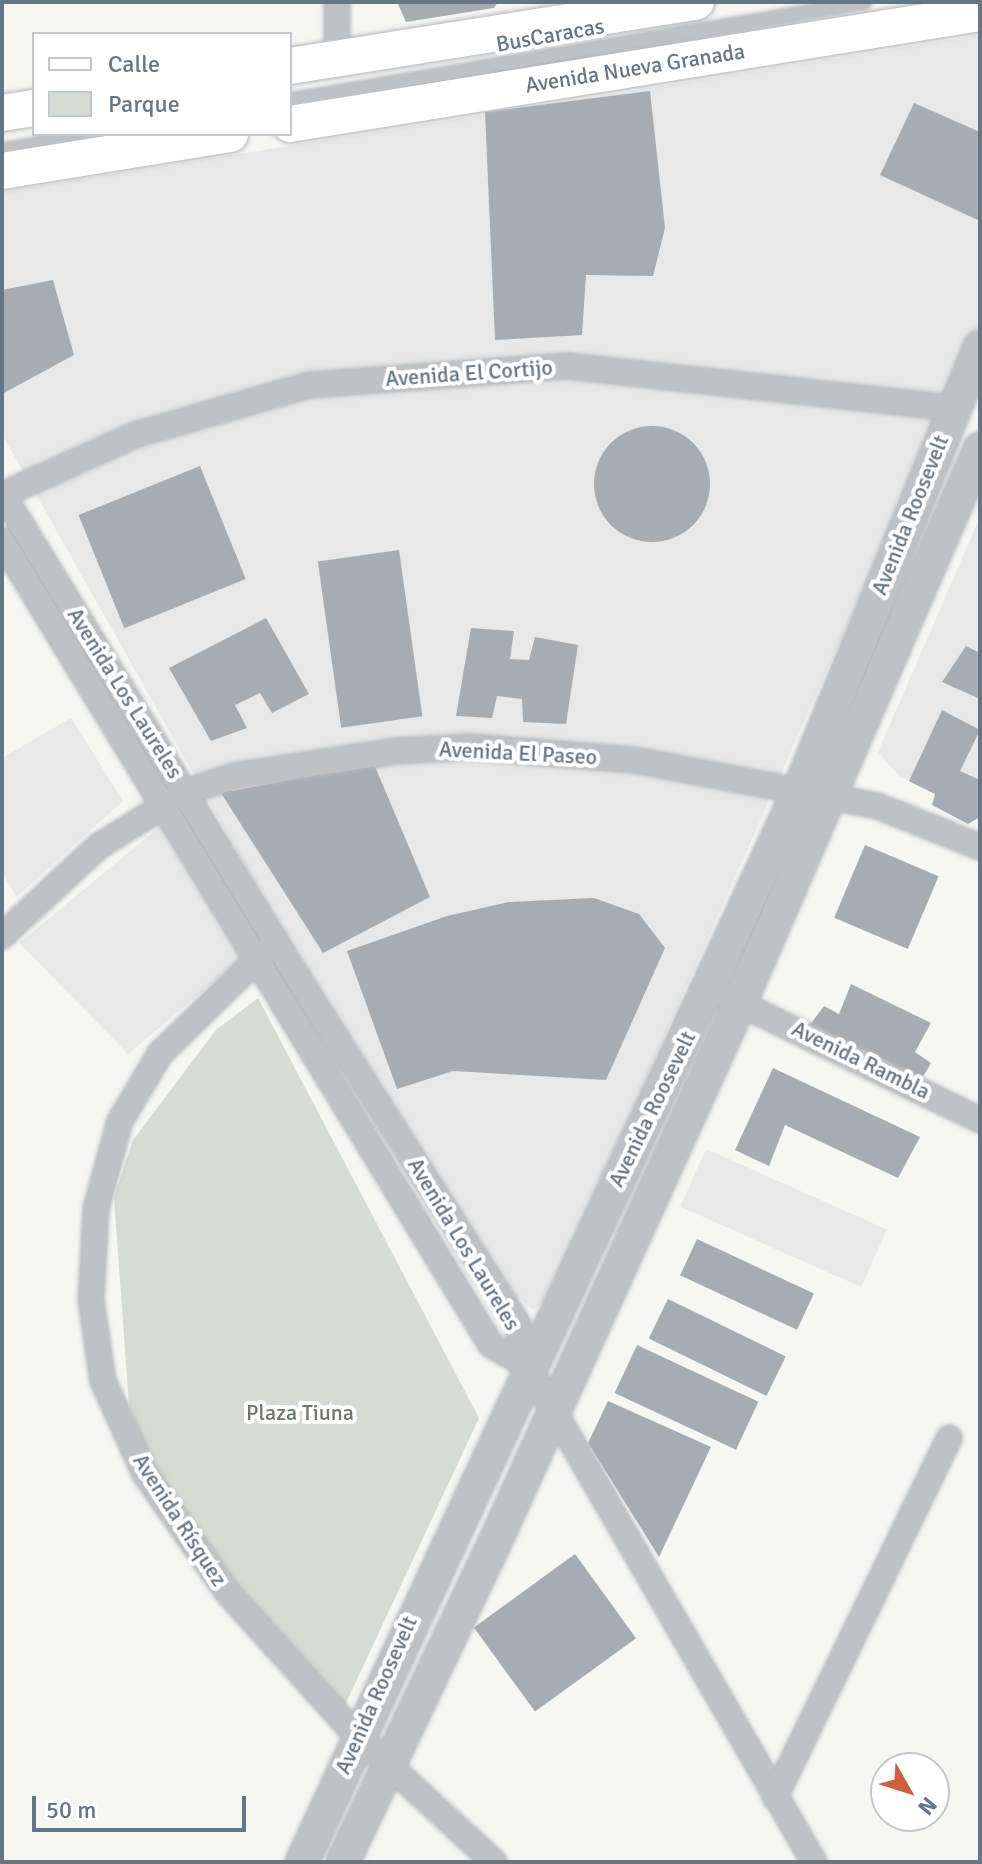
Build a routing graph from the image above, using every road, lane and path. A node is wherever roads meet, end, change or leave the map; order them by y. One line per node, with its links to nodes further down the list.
1 (337, 2): 6 (street)
2 (696, 2): 4 (main road)
3 (865, 2): 8 (lane, BusCaracas)
4 (570, 12): 6 (main road)
5 (980, 13): 11 (main road, Avenida Nueva Granada)
6 (337, 59): 7 (main road)
7 (292, 66)
8 (292, 100)
9 (32, 108): 10 (main road)
10 (2, 113)
11 (292, 124)
12 (82, 136): 14 (lane)
13 (218, 136): 15 (main road)
14 (2, 150)
15 (2, 171)
16 (980, 347): 18 (street, Avenida Roosevelt)
17 (980, 372): 18 (street)
18 (954, 408): 20 (street, Avenida El Cortijo); 23 (street, Avenida Roosevelt)
19 (980, 449): 24 (street, Avenida Roosevelt)
20 (2, 494): 22 (street, Avenida Los Laureles)
21 (2, 541): 25 (street, Avenida Los Laureles)
22 (186, 792): 23 (street, Avenida El Paseo); 25 (street, Avenida El Paseo); 28 (street, Avenida Los Laureles)
23 (798, 793): 24 (street, Avenida El Paseo); 29 (street, Avenida Roosevelt)
24 (833, 795): 26 (street, Avenida El Paseo); 30 (street, Avenida Roosevelt)
25 (164, 804): 27 (street, Avenida El Paseo); 28 (street, Avenida Los Laureles)
26 (980, 847)
27 (2, 936)
28 (268, 949): 32 (street, Avenida Los Laureles); 32 (street, Avenida Los Laureles); 35 (street, Avenida Rísquez)
29 (710, 989): 30 (street, Avenida Rambla); 32 (street, Avenida Roosevelt)
30 (740, 1003): 31 (street, Avenida Rambla); 33 (street, Avenida Roosevelt)
31 (980, 1120)
32 (528, 1366): 33 (street); 35 (street, Avenida Roosevelt)
33 (555, 1407): 36 (street, Avenida Roosevelt); 37 (street)
34 (949, 1438): 37 (street)
35 (357, 1736): 36 (street, Avenida Rísquez); 38 (street, Avenida Roosevelt)
36 (389, 1766): 39 (street, Avenida Roosevelt); 40 (street)
37 (775, 1797): 41 (street)
38 (302, 1862)
39 (343, 1862)
40 (494, 1862)
41 (814, 1862)

